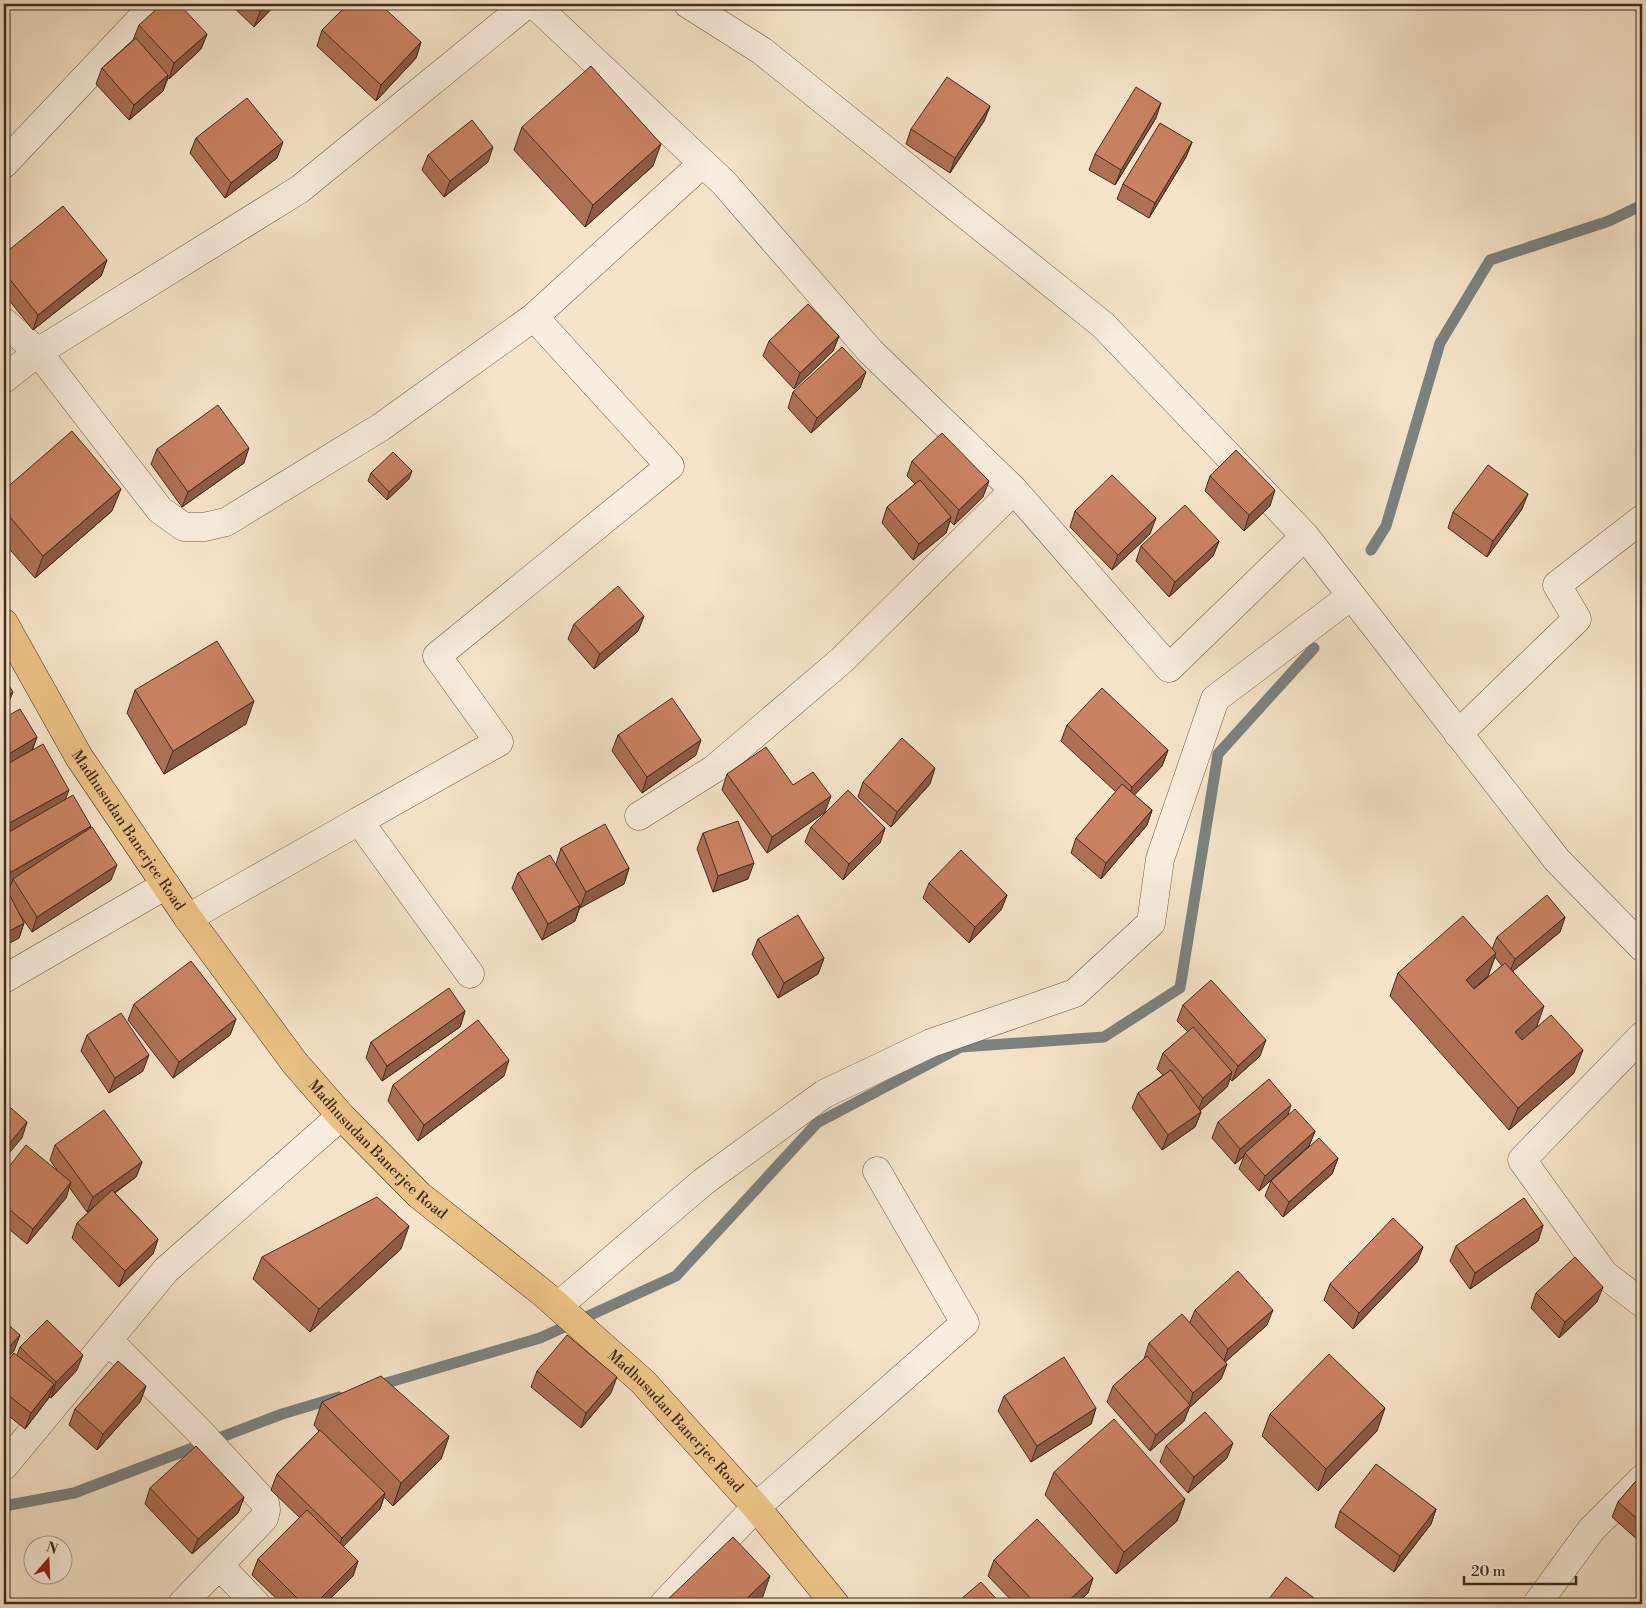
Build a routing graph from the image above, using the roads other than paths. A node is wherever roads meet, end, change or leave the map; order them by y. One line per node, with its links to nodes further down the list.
1 (155, 4): 6 (street)
2 (527, 4): 9 (street)
3 (534, 4): 5 (street)
4 (688, 4): 13 (street)
5 (703, 163): 7 (street); 11 (street)
6 (4, 164)
7 (534, 317): 9 (street); 18 (street)
8 (4, 322): 9 (street)
9 (38, 352): 10 (street)
10 (4, 379)
11 (1014, 490): 13 (street); 17 (street)
12 (1642, 519): 16 (street)
13 (1306, 536): 14 (street)
14 (1351, 596): 16 (street); 27 (street)
15 (4, 623): 19 (main road, Madhusudan Banerjee Road)
16 (1458, 734): 21 (street)
17 (640, 816)
18 (360, 821): 20 (street); 22 (street)
19 (166, 885): 20 (main road, Madhusudan Banerjee Road); 23 (street)
20 (188, 918): 25 (main road, Madhusudan Banerjee Road)
21 (1642, 947)
22 (470, 974)
23 (4, 979)
24 (1642, 1036): 28 (street)
25 (341, 1116): 27 (main road, Madhusudan Banerjee Road); 29 (street)
26 (877, 1171): 32 (street)
27 (551, 1300): 32 (main road, Madhusudan Banerjee Road)
28 (1642, 1303)
29 (108, 1340): 30 (street); 33 (street)
30 (4, 1466)
31 (1642, 1478): 38 (street)
32 (756, 1507): 36 (street); 37 (main road, Madhusudan Banerjee Road)
33 (220, 1566): 34 (street); 35 (street)
34 (182, 1604)
35 (256, 1604)
36 (664, 1604)
37 (835, 1604)
38 (1537, 1604)

